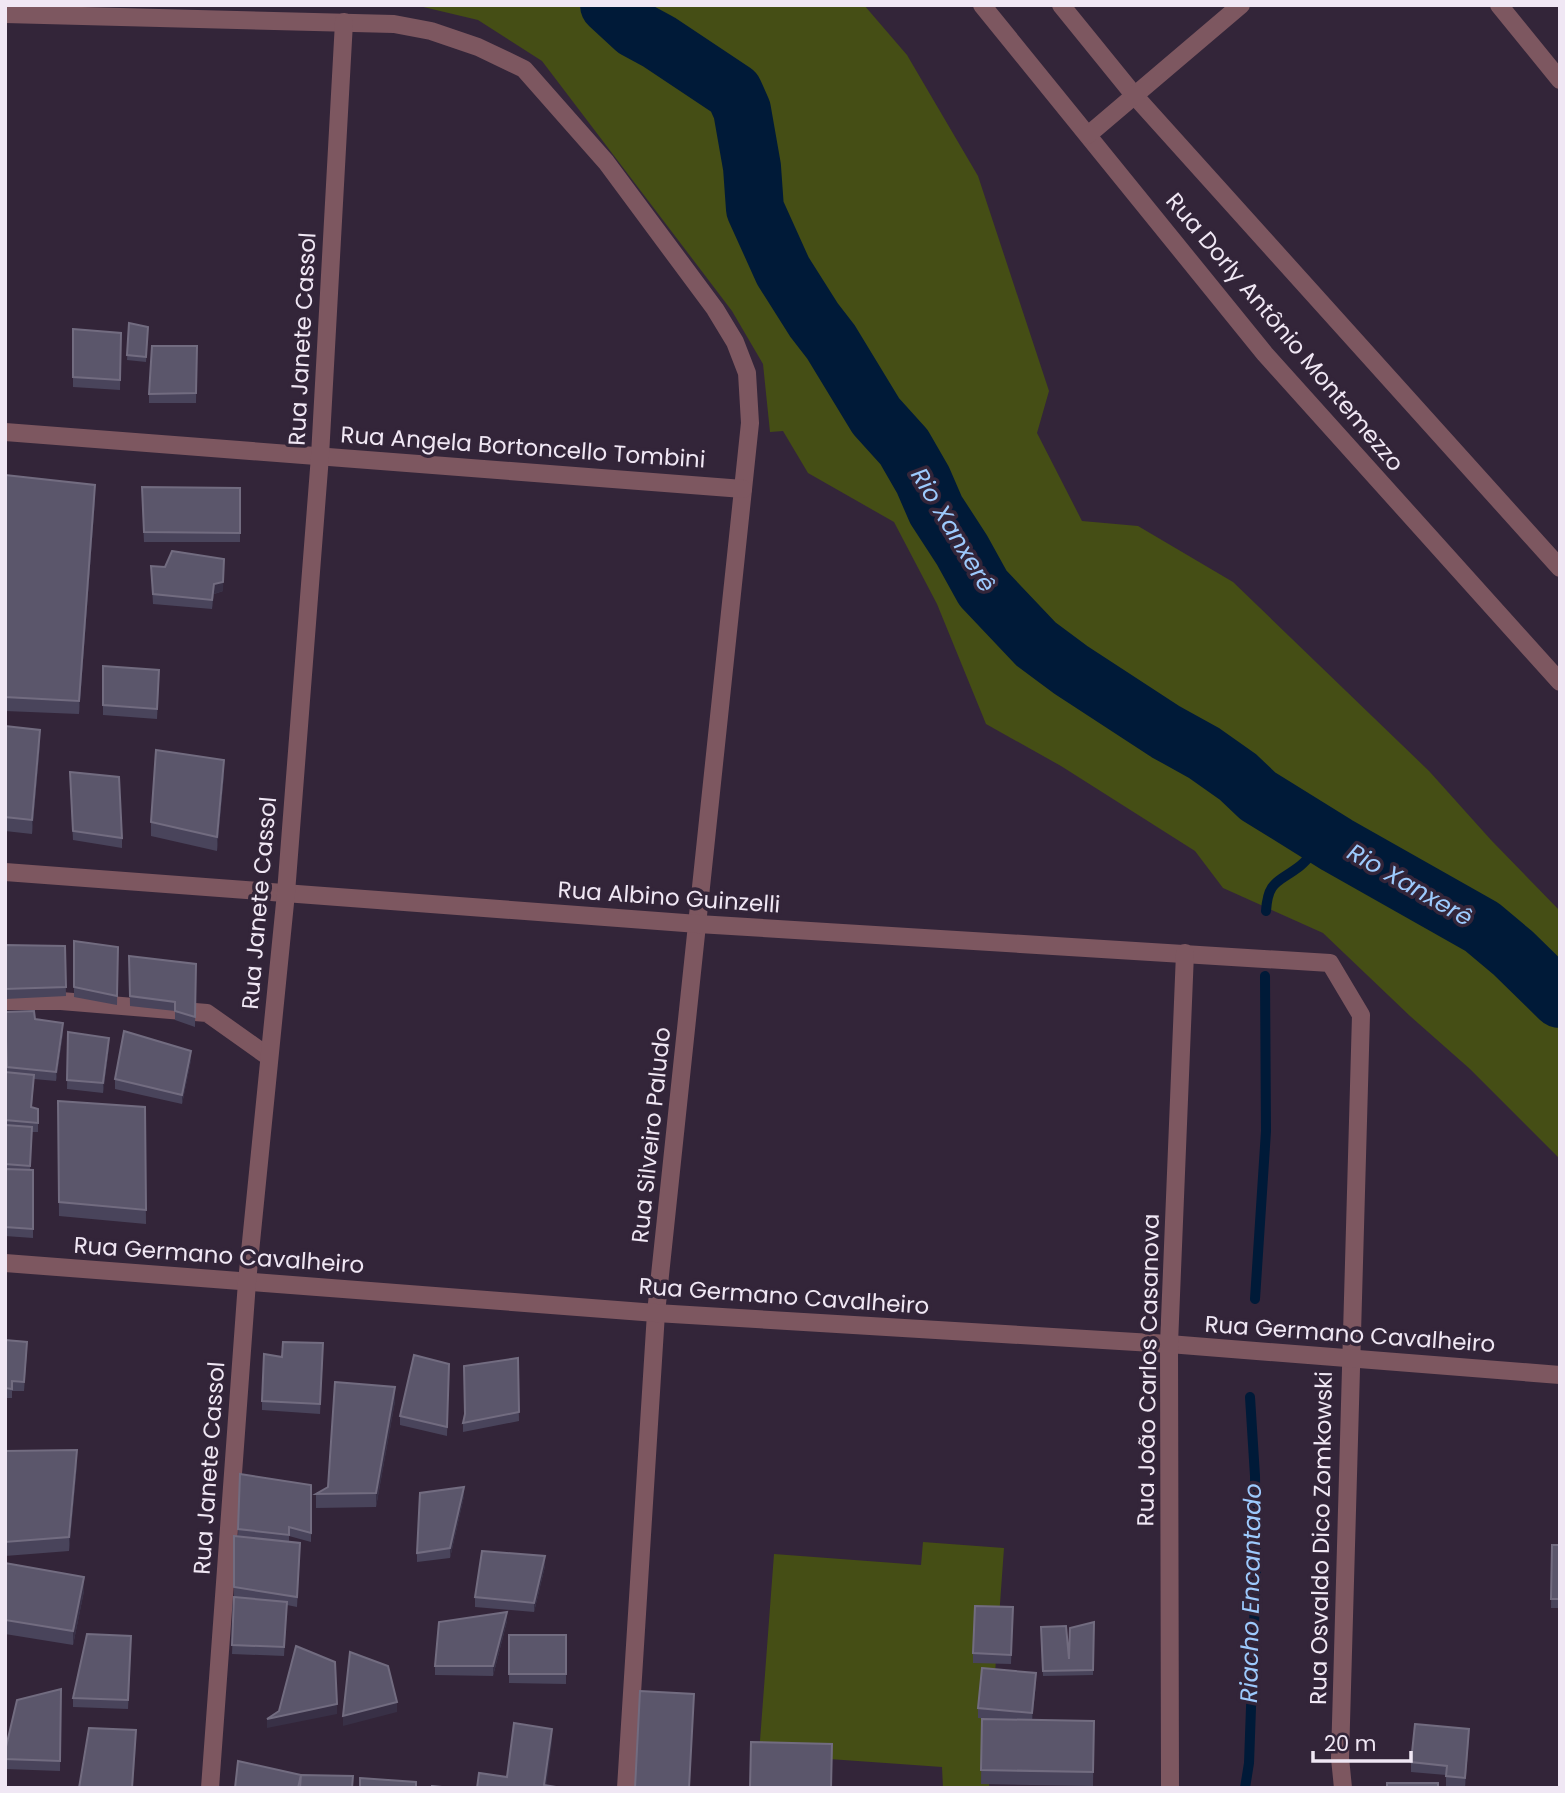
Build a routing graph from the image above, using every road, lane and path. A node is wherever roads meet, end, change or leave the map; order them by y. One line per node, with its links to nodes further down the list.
1 (982, 5): 9 (street, Rua Dorly Antônio Montemezzo)
2 (1061, 5): 8 (street, Rua Dorly Antônio Montemezzo)
3 (1241, 5): 8 (street)
4 (1499, 5): 7 (street)
5 (5, 14): 6 (street, Rua Silveiro Paludo)
6 (344, 22): 11 (street, Rua Janete Cassol); 12 (street, Rua Silveiro Paludo)
7 (1560, 80)
8 (1134, 95): 9 (street); 13 (street, Rua Dorly Antônio Montemezzo)
9 (1088, 135): 14 (street, Rua Dorly Antônio Montemezzo)
10 (5, 432): 11 (street, Rua Angela Bortoncello Tombini)
11 (320, 456): 12 (street, Rua Angela Bortoncello Tombini); 16 (street, Rua Janete Cassol)
12 (743, 488): 17 (street, Rua Silveiro Paludo)
13 (1560, 568)
14 (1560, 682)
15 (5, 872): 16 (street, Rua Albino Guinzelli)
16 (285, 893): 17 (street, Rua Albino Guinzelli); 21 (street, Rua Janete Cassol)
17 (698, 924): 18 (street, Rua Albino Guinzelli); 24 (street, Rua Silveiro Paludo)
18 (1185, 953): 19 (street, Rua Albino Guinzelli); 25 (street, Rua João Carlos Casanova)
19 (1329, 963): 26 (street, Rua Osvaldo Dico Zomkowski)
20 (5, 1001): 21 (street)
21 (269, 1057): 23 (street, Rua Janete Cassol)
22 (5, 1262): 23 (street, Rua Germano Cavalheiro)
23 (247, 1282): 24 (street, Rua Germano Cavalheiro); 28 (street, Rua Janete Cassol)
24 (656, 1313): 25 (street, Rua Germano Cavalheiro); 29 (street, Rua Silveiro Paludo)
25 (1169, 1345): 26 (street, Rua Germano Cavalheiro); 30 (street, Rua João Carlos Casanova)
26 (1350, 1360): 27 (street, Rua Germano Cavalheiro); 31 (street, Rua Osvaldo Dico Zomkowski)
27 (1560, 1375)
28 (210, 1788)
29 (625, 1788)
30 (1170, 1788)
31 (1343, 1788)

